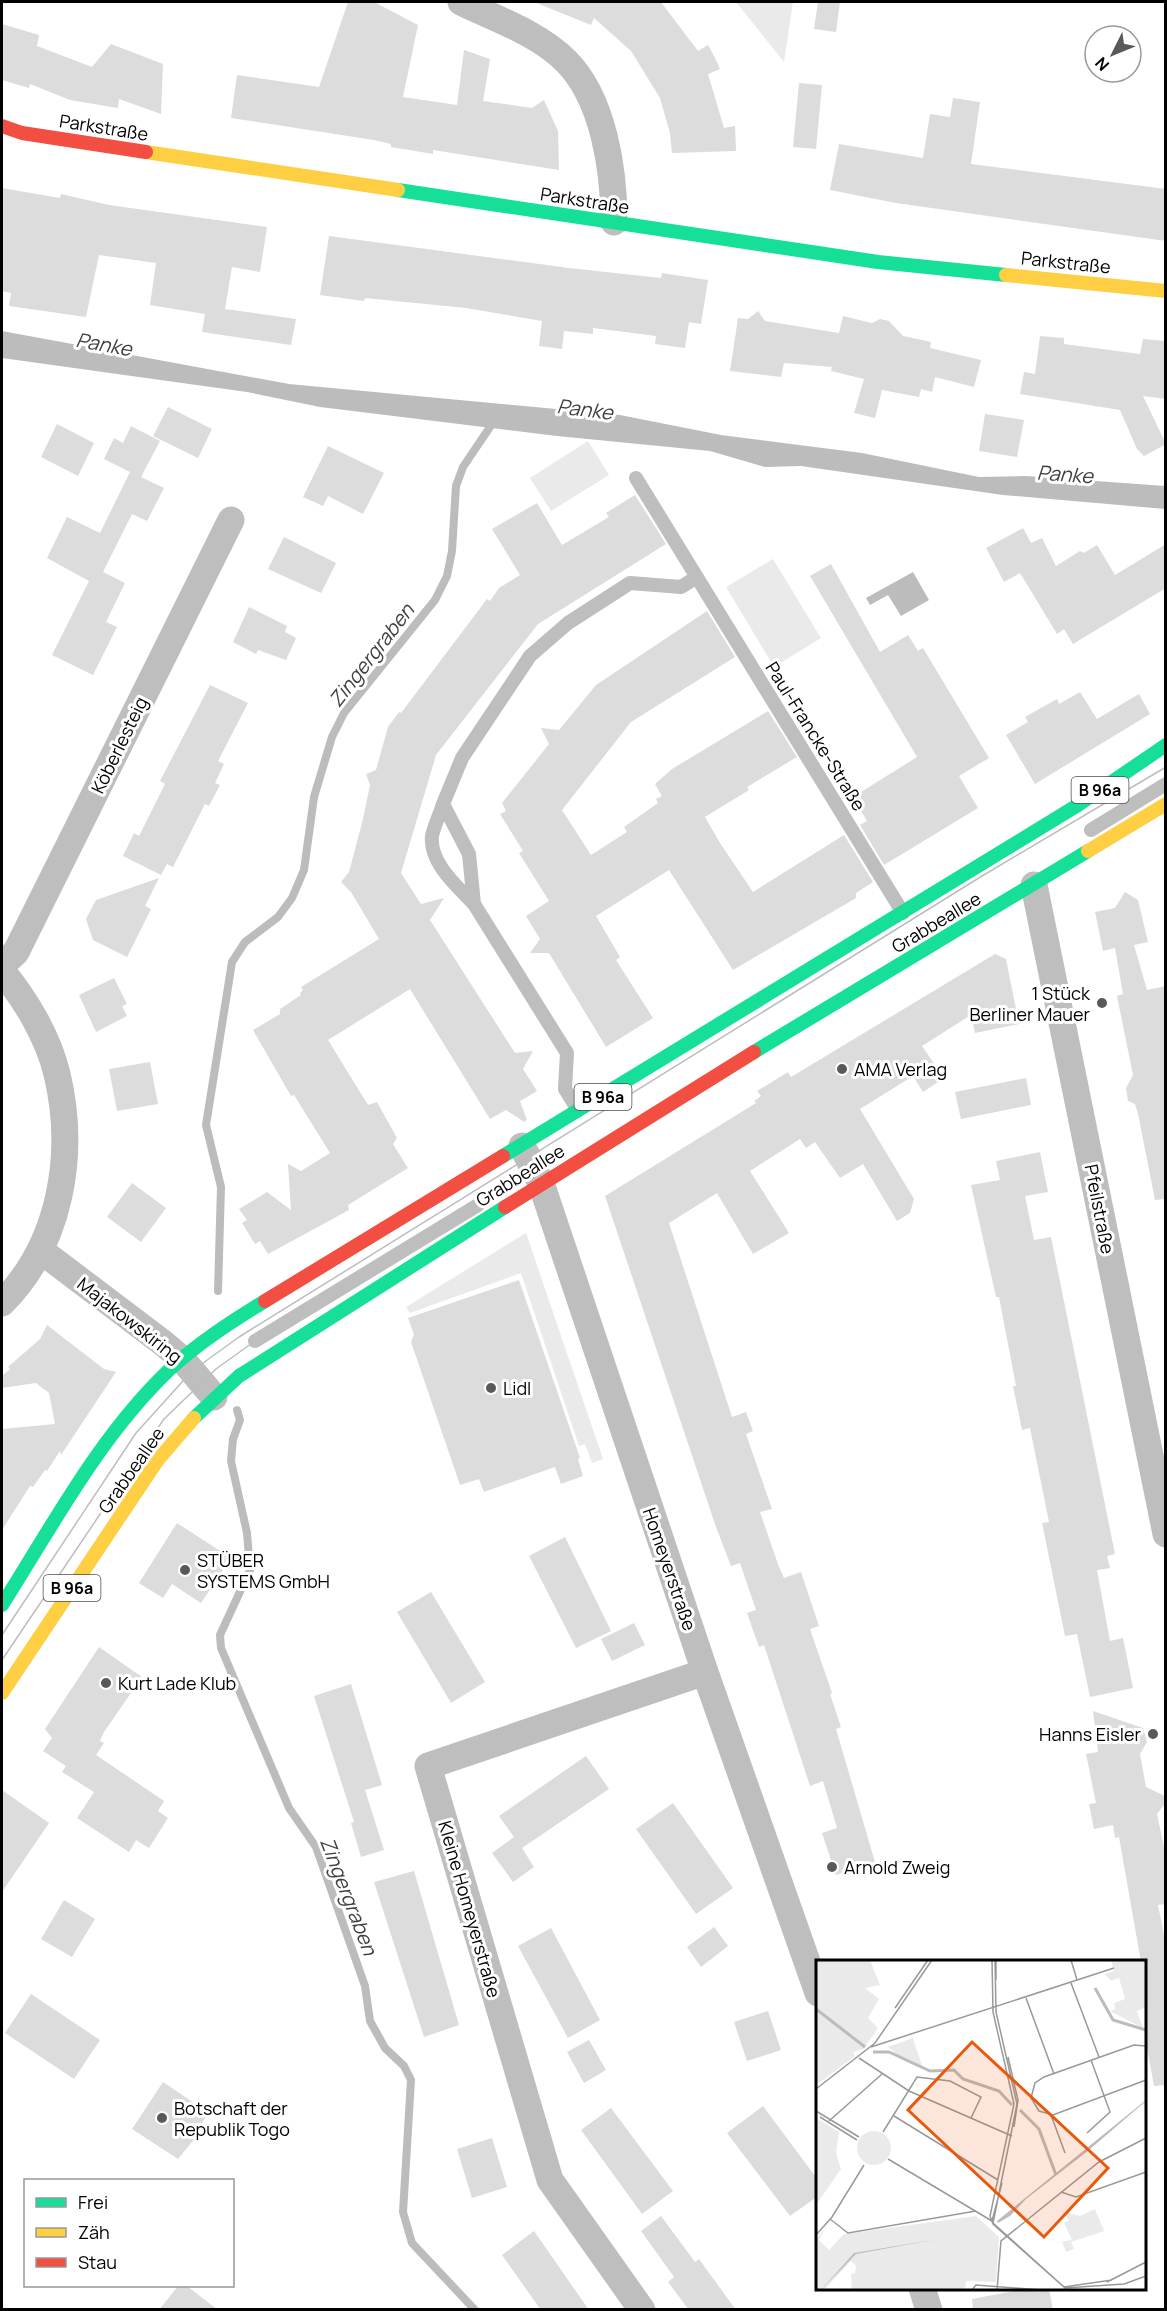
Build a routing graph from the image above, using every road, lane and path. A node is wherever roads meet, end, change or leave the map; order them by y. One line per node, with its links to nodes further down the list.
1 (461, 2): 3 (street)
2 (2, 126): 3 (main road, Parkstraße)
3 (614, 222): 4 (main road, Parkstraße)
4 (1166, 291)
5 (636, 478): 7 (lane, Paul-Francke-Straße)
6 (231, 520): 16 (street, Köberlesteig)
7 (697, 577): 10 (lane); 15 (lane, Paul-Francke-Straße)
8 (1166, 745): 15 (main road, Grabbeallee / B 96a)
9 (1166, 784): 12 (lane)
10 (443, 804): 14 (lane); 14 (lane)
11 (1166, 804): 13 (main road, Grabbeallee / B 96a)
12 (1074, 840)
13 (1034, 885): 22 (main road, Grabbeallee / B 96a); 29 (street, Pfeilstraße)
14 (474, 904): 20 (lane)
15 (903, 914): 20 (main road, Grabbeallee / B 96a)
16 (2, 965)
17 (2, 970): 24 (street)
18 (841, 983): 19 (lane)
19 (657, 1095)
20 (578, 1112): 21 (main road, Grabbeallee / B 96a)
21 (522, 1146): 22 (street, Homeyerstraße); 27 (main road, Grabbeallee / B 96a)
22 (536, 1173): 28 (main road, Grabbeallee / B 96a); 31 (street, Homeyerstraße)
23 (495, 1194): 26 (lane)
24 (40, 1250): 25 (street); 27 (street, Majakowskiring)
25 (2, 1303)
26 (255, 1341)
27 (182, 1359): 28 (street, Majakowskiring); 30 (main road, Grabbeallee / B 96a)
28 (214, 1397): 32 (main road, Grabbeallee / B 96a)
29 (1166, 1534)
30 (2, 1605)
31 (705, 1672): 33 (street, Homeyerstraße); 35 (street, Kleine Homeyerstraße)
32 (2, 1693)
33 (816, 1987)
34 (922, 2290): 36 (street)
35 (642, 2310)
36 (929, 2310)

